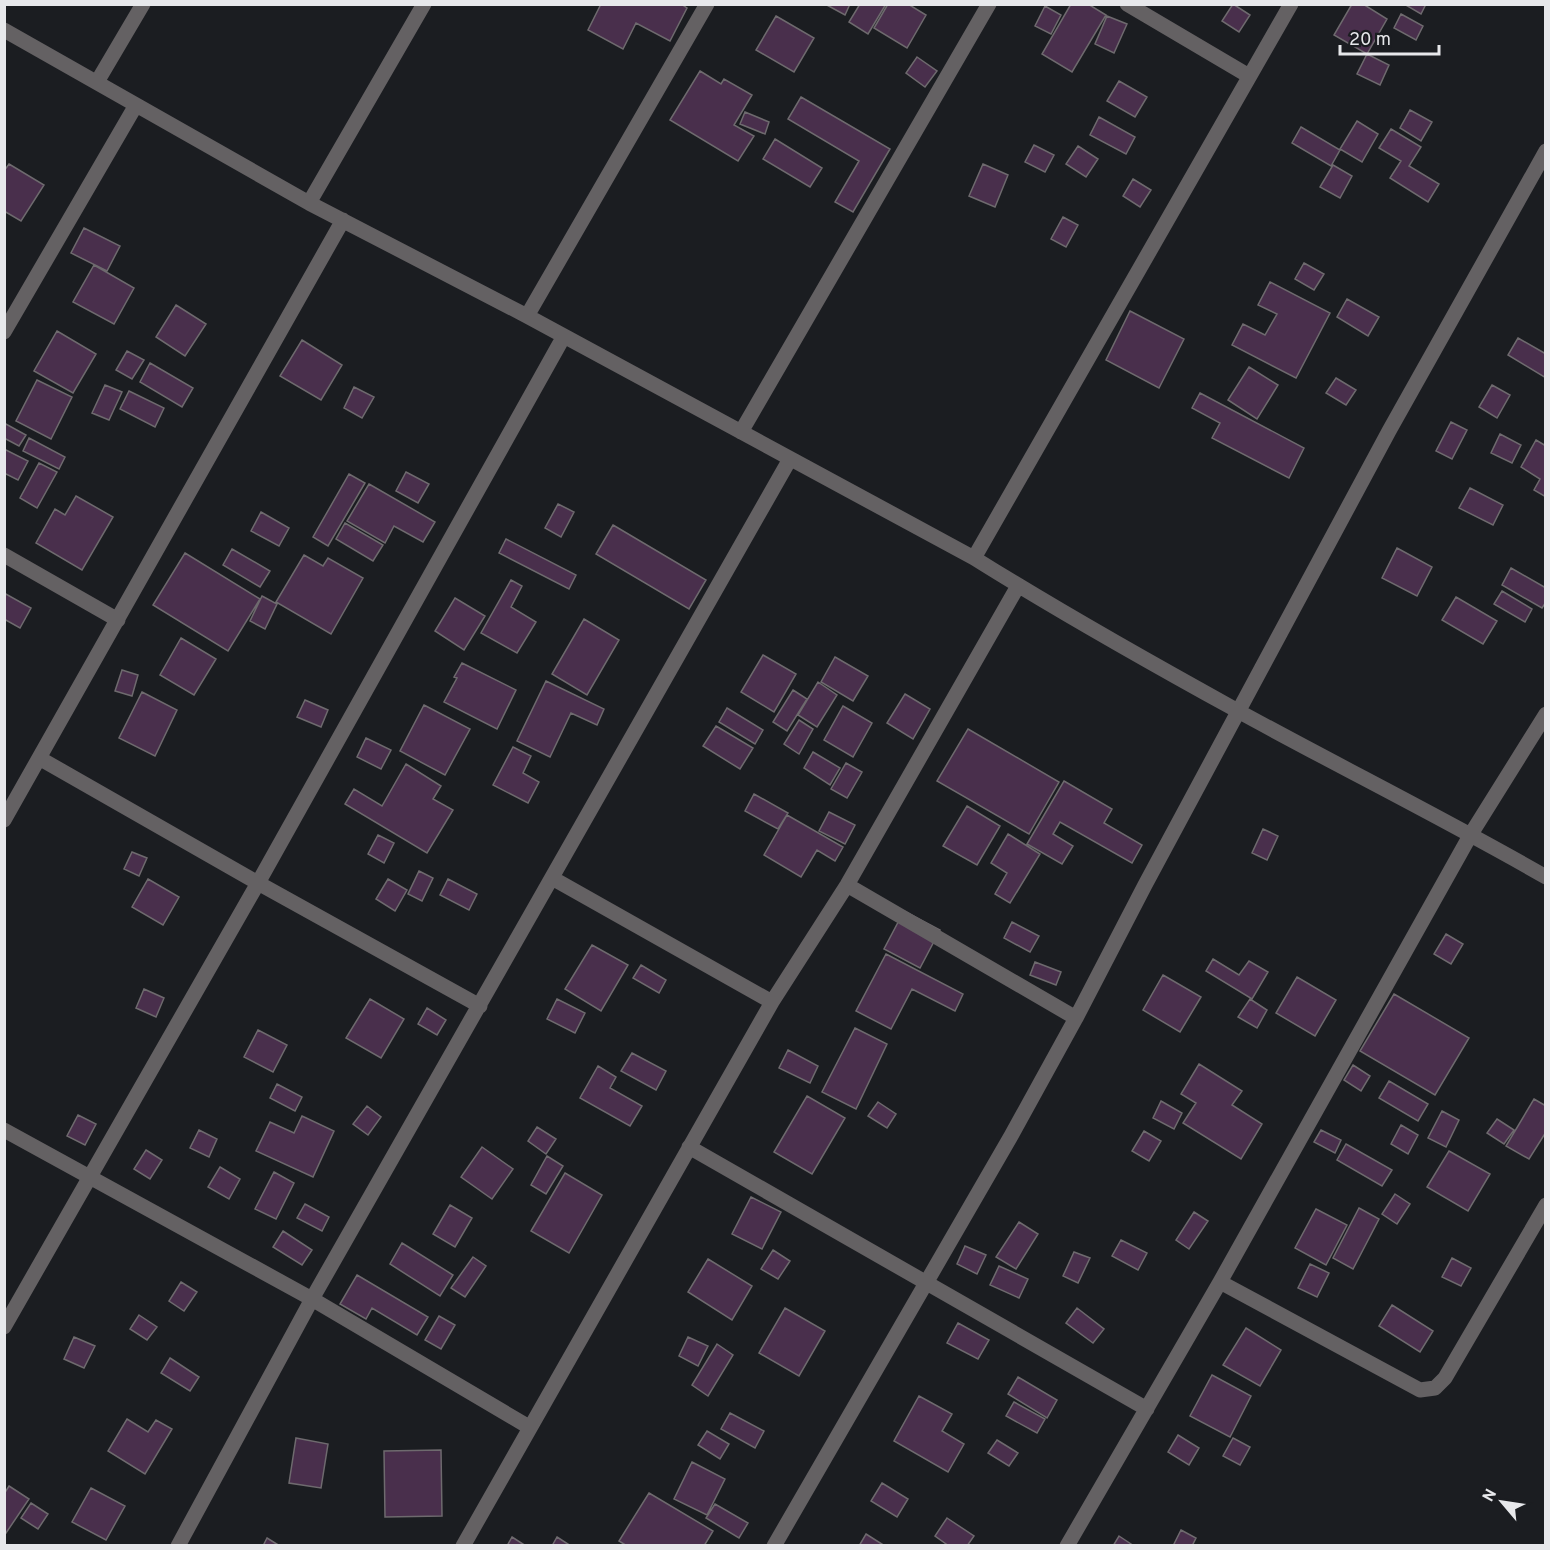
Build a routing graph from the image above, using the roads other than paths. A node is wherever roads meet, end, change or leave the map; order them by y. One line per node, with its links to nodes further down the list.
1 (143, 4): 9 (street)
2 (424, 4): 12 (street)
3 (707, 4): 14 (street)
4 (989, 4): 17 (street)
5 (1127, 4): 8 (street)
6 (1291, 4): 8 (street)
7 (4, 30): 9 (street)
8 (1249, 76): 20 (street)
9 (97, 82): 10 (street)
10 (136, 105): 12 (street); 15 (street)
11 (1545, 151): 23 (street)
12 (309, 203): 13 (street)
13 (343, 220): 14 (street); 22 (street)
14 (527, 316): 16 (street)
15 (4, 332)
16 (564, 336): 17 (street); 30 (street)
17 (741, 432): 18 (street)
18 (790, 459): 20 (street); 29 (street)
19 (4, 555): 22 (street)
20 (974, 558): 21 (street)
21 (1018, 586): 23 (street); 31 (street)
22 (118, 620): 25 (street)
23 (1238, 711): 27 (street); 34 (street)
24 (1545, 714): 27 (street)
25 (39, 758): 26 (street); 30 (street)
26 (4, 820)
27 (1471, 834): 28 (street); 39 (street)
28 (1545, 877)
29 (552, 878): 32 (street); 33 (street)
30 (258, 883): 33 (street); 37 (street)
31 (847, 885): 32 (street); 34 (street)
32 (772, 1002): 36 (street)
33 (480, 1006): 41 (street)
34 (1076, 1018): 40 (street)
35 (4, 1130): 37 (street)
36 (689, 1147): 40 (street); 44 (street)
37 (90, 1177): 41 (street); 42 (street)
38 (1545, 1205): 39 (street)
39 (1220, 1282): 43 (street)
40 (926, 1283): 43 (street); 47 (street)
41 (312, 1299): 44 (street); 45 (street)
42 (4, 1328)
43 (1147, 1409): 48 (street)
44 (529, 1427): 46 (street)
45 (178, 1545)
46 (463, 1545)
47 (774, 1545)
48 (1067, 1545)

